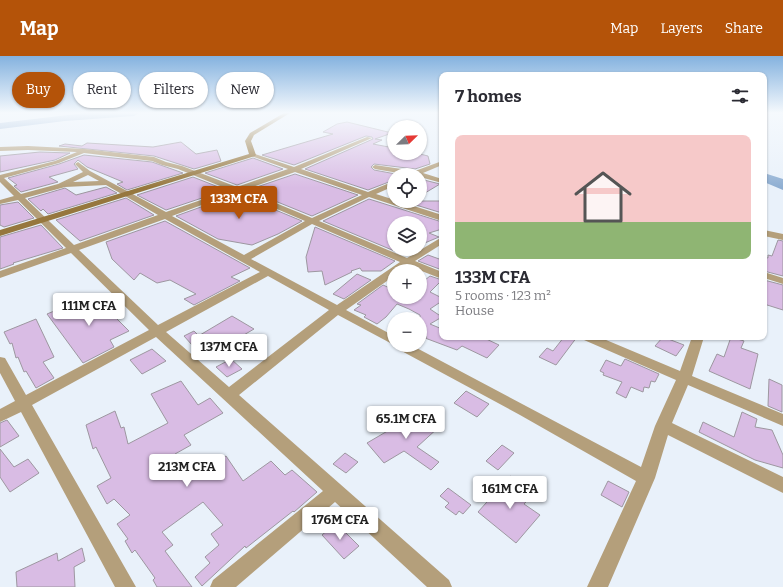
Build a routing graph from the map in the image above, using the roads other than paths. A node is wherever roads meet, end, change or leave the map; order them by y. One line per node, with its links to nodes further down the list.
1 (250, 138): 5 (main road)
2 (369, 138): 10 (street)
3 (0, 148): 4 (street)
4 (85, 151): 13 (street); 15 (street)
5 (253, 155): 10 (street); 13 (main road)
6 (78, 164): 12 (street)
7 (439, 164): 11 (street)
8 (375, 166): 9 (street)
9 (387, 168)
10 (295, 169): 20 (street); 21 (street)
11 (427, 169)
12 (88, 172): 17 (street); 18 (street)
13 (196, 173): 20 (street); 22 (main road)
14 (427, 177): 16 (street)
15 (0, 178): 23 (street)
16 (439, 180)
17 (108, 183): 18 (street); 22 (street)
18 (61, 186): 23 (street)
19 (387, 186): 21 (street)
20 (238, 190): 25 (street); 28 (street)
21 (366, 194): 26 (street); 28 (street)
22 (128, 195): 25 (street); 27 (main road)
23 (20, 197): 24 (street); 27 (street)
24 (0, 202)
25 (166, 216): 33 (street); 34 (street)
26 (439, 217)
27 (43, 220): 29 (main road); 33 (street)
28 (312, 222): 34 (street); 35 (street)
29 (0, 234)
30 (767, 234): 31 (street)
31 (783, 237)
32 (439, 242): 35 (street)
33 (74, 249): 37 (street); 42 (street)
34 (245, 258): 36 (street)
35 (407, 262): 38 (street); 41 (street)
36 (267, 272): 41 (street); 42 (street)
37 (0, 275)
38 (439, 275)
39 (767, 276): 40 (street)
40 (783, 281)
41 (336, 311): 43 (street); 49 (street)
42 (158, 332): 49 (street); 50 (street)
43 (387, 337)
44 (595, 340): 48 (street)
45 (697, 340): 48 (street)
46 (414, 352): 54 (street)
47 (0, 361): 50 (street)
48 (684, 378): 52 (street); 53 (street)
49 (229, 395): 56 (street)
50 (24, 404): 51 (street); 57 (street)
51 (0, 416)
52 (783, 420)
53 (663, 426): 54 (street); 55 (street)
54 (646, 478): 60 (street)
55 (783, 485)
56 (336, 491): 58 (street); 59 (street)
57 (126, 587)
58 (220, 587)
59 (442, 587)
60 (597, 587)

